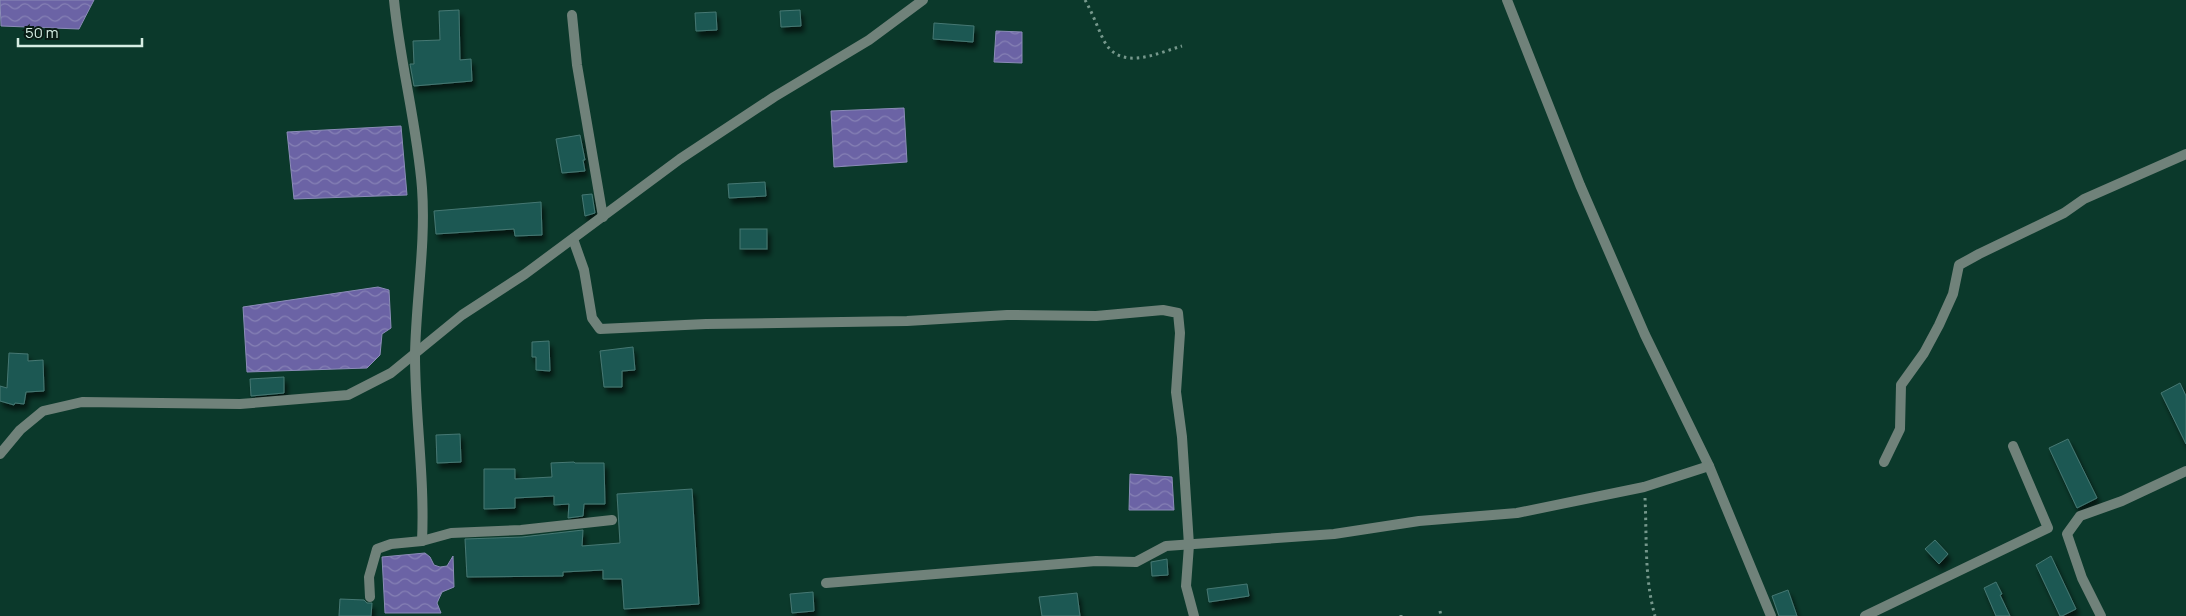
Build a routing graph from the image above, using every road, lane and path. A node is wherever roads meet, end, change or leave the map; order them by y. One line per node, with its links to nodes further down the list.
1 (394, 0): 10 (street)
2 (923, 0): 8 (street)
3 (1086, 0): 6 (path)
4 (1507, 0): 14 (street)
5 (572, 15): 8 (street)
6 (1182, 46)
7 (2186, 154): 13 (street)
8 (603, 217): 9 (street)
9 (573, 239): 10 (street); 19 (street)
10 (415, 353): 12 (street); 18 (street)
11 (2013, 446): 25 (street)
12 (0, 454)
13 (1884, 462)
14 (1709, 466): 16 (street); 24 (street)
15 (2186, 471): 26 (street)
16 (1644, 487): 19 (street); 23 (path)
17 (612, 520): 18 (street)
18 (422, 540): 21 (street)
19 (1189, 545): 20 (street); 22 (street)
20 (826, 583)
21 (370, 597)
22 (1194, 616)
23 (1655, 616)
24 (1771, 616)
25 (1865, 616)
26 (2101, 616)

